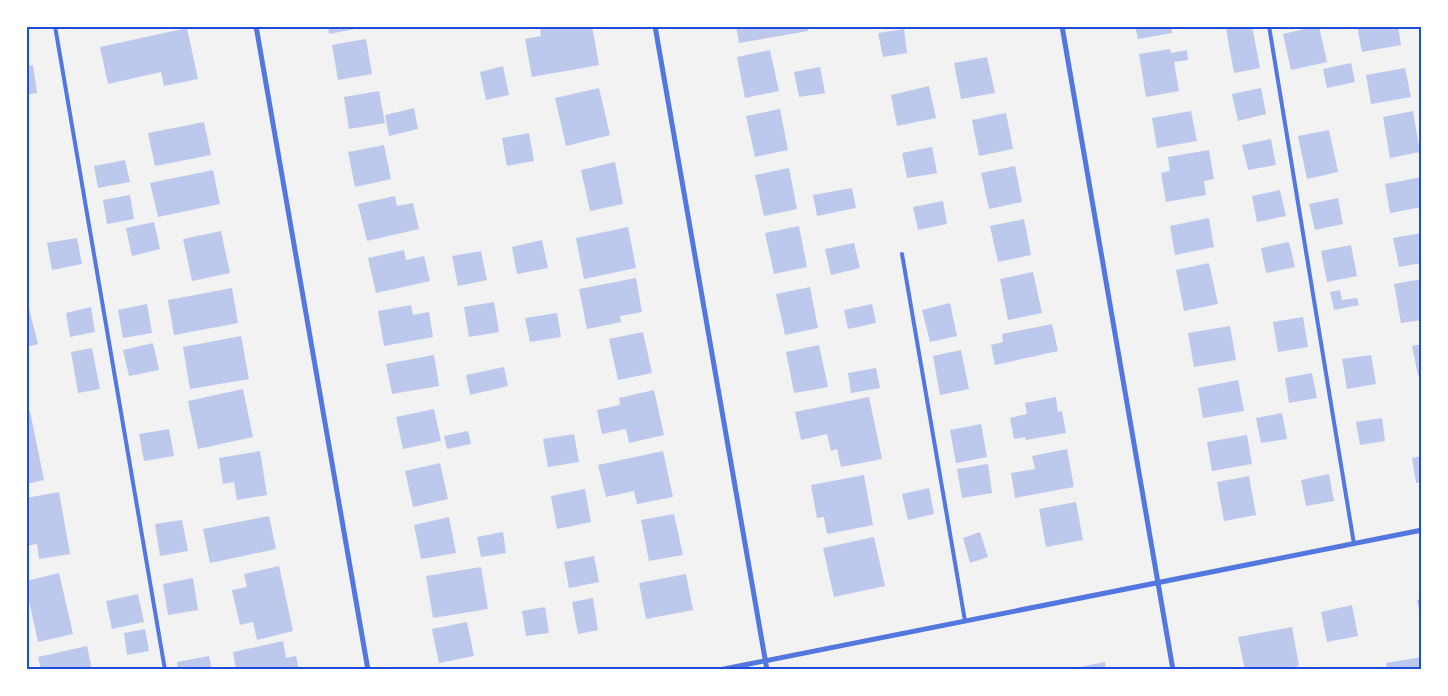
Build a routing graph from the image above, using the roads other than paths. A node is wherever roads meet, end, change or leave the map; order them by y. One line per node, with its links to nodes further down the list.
1 (55, 26): 12 (lane)
2 (256, 26): 13 (street)
3 (655, 26): 11 (street)
4 (1062, 26): 9 (street)
5 (1269, 26): 8 (lane)
6 (902, 254): 10 (lane)
7 (1422, 530): 8 (street)
8 (1354, 544): 9 (street)
9 (1158, 583): 10 (street); 16 (street)
10 (965, 621): 11 (street)
11 (765, 661): 14 (street); 15 (street)
12 (165, 670)
13 (368, 670)
14 (719, 670)
15 (767, 670)
16 (1173, 670)

